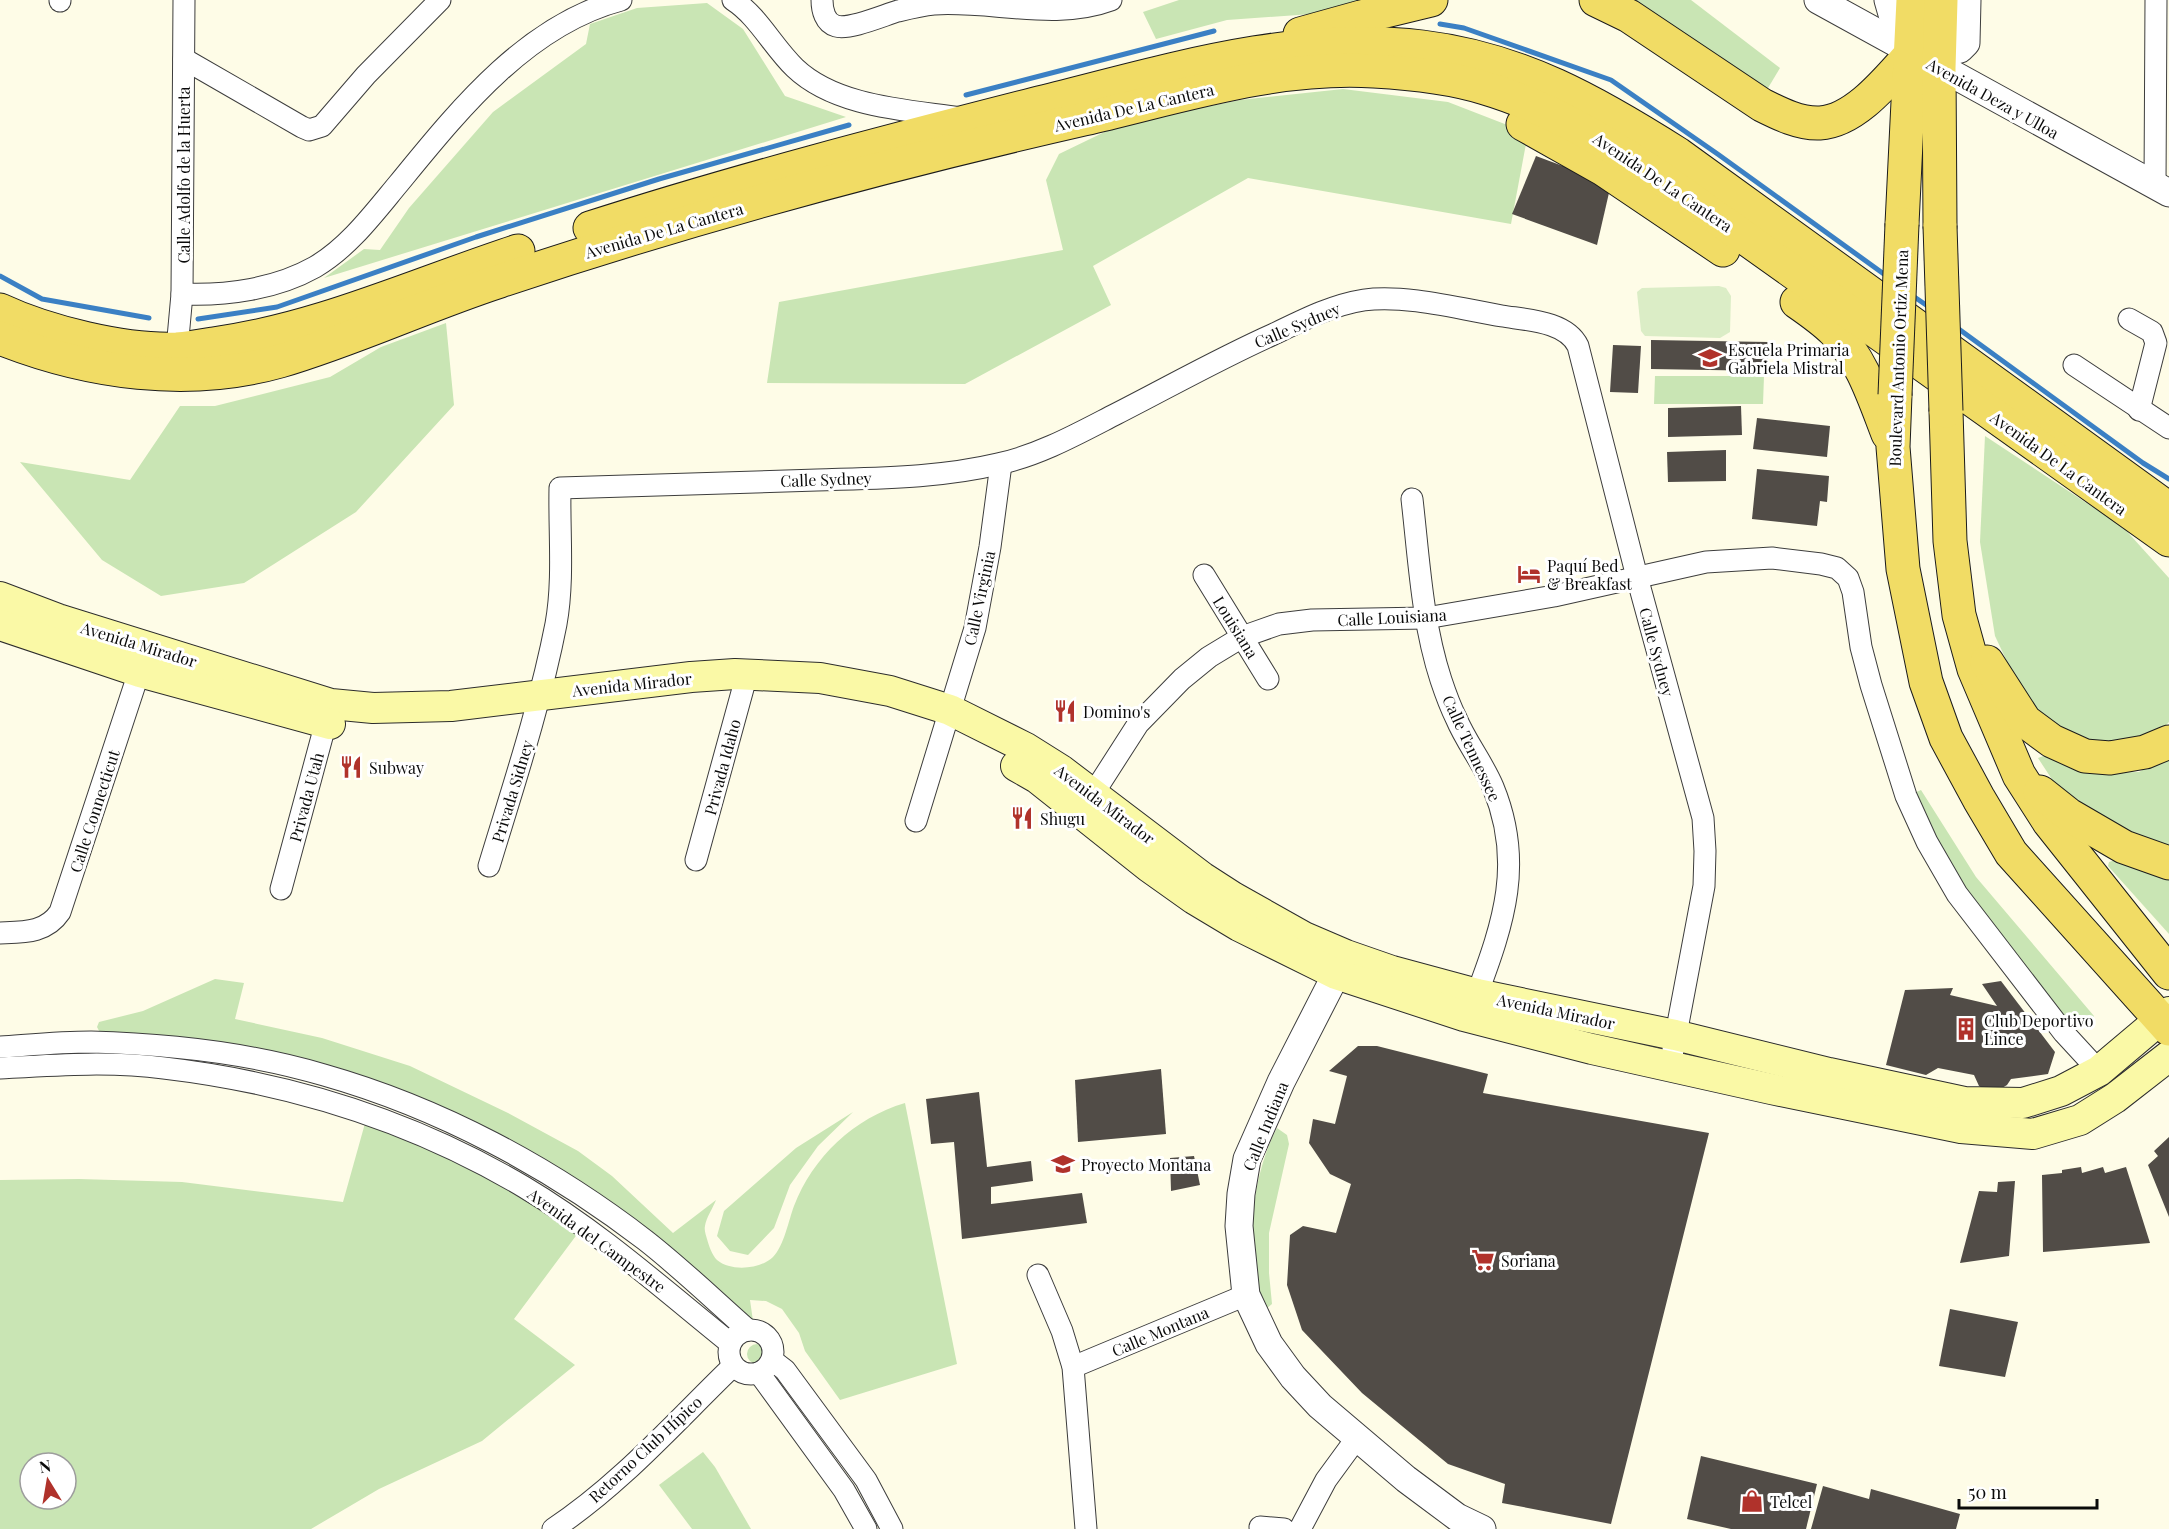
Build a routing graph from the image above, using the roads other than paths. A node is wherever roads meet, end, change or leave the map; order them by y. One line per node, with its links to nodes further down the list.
1 (184, 0): 20 (street, Calle Adolfo de la Huerta)
2 (416, 0): 17 (street)
3 (440, 0): 17 (street)
4 (621, 0): 24 (street)
5 (733, 0): 22 (street)
6 (822, 0): 16 (street)
7 (1111, 0): 16 (street)
8 (1431, 0): 18 (main road)
9 (1596, 0): 19 (main road)
10 (1818, 0): 19 (street, Avenida Deza y Ulloa)
11 (1888, 0): 19 (street)
12 (1913, 0): 19 (main road, Boulevard Antonio Ortiz Mena)
13 (1941, 0): 19 (main road, Boulevard Antonio Ortiz Mena)
14 (1967, 0): 19 (street)
15 (2156, 0): 23 (street)
16 (901, 5)
17 (413, 26): 20 (street)
18 (1242, 54): 22 (main road, Avenida De La Cantera); 35 (main road, Avenida De La Cantera)
19 (1925, 54): 23 (street, Avenida Deza y Ulloa); 32 (main road, Boulevard Antonio Ortiz Mena, bridge); 39 (main road, Boulevard Antonio Ortiz Mena, bridge)
20 (183, 59): 24 (street, Calle Adolfo de la Huerta)
21 (1457, 81): 27 (main road, Avenida De La Cantera); 32 (main road); 35 (main road, Avenida De La Cantera)
22 (973, 120): 28 (main road, Avenida De La Cantera)
23 (2162, 189)
24 (182, 294): 28 (street, Calle Adolfo de la Huerta)
25 (0, 310): 28 (main road, Avenida De La Cantera)
26 (2130, 319): 30 (street)
27 (0, 338)
28 (177, 349)
29 (2074, 365): 30 (street)
30 (2139, 410): 31 (street)
31 (2169, 428)
32 (1893, 447): 61 (main road, Boulevard Antonio Ortiz Mena)
33 (1001, 464): 37 (street, Calle Sydney); 46 (street, Calle Sydney); 48 (street, Calle Virginia)
34 (1412, 500): 40 (street, Calle Tennessee)
35 (2167, 533)
36 (1204, 575): 42 (street, Louisiana)
37 (1637, 577): 40 (street, Calle Louisiana); 62 (street, Calle Sydney); 67 (street, Calle Louisiana)
38 (0, 597): 43 (main road, Avenida Mirador)
39 (1959, 615): 49 (main road); 50 (main road, Boulevard Antonio Ortiz Mena)
40 (1426, 618): 42 (street, Calle Louisiana); 60 (street, Calle Tennessee)
41 (0, 626): 43 (main road, Avenida Mirador)
42 (1242, 637): 44 (street, Louisiana); 51 (street, Calle Louisiana)
43 (143, 659): 47 (main road, Avenida Mirador); 57 (street, Calle Connecticut)
44 (1268, 679)
45 (744, 684): 46 (main road, Avenida Mirador); 48 (main road, Avenida Mirador); 53 (street, Privada Idaho)
46 (536, 705): 47 (main road, Avenida Mirador); 55 (street, Privada Sidney)
47 (328, 714): 56 (street, Privada Utah)
48 (947, 719): 51 (main road, Avenida Mirador); 52 (street, Calle Virginia)
49 (2169, 742)
50 (2019, 775): 54 (main road); 59 (main road, Boulevard Antonio Ortiz Mena)
51 (1087, 803): 58 (main road, Avenida Mirador)
52 (916, 821)
53 (696, 860)
54 (2169, 863)
55 (489, 866)
56 (281, 889)
57 (0, 933)
58 (1341, 965): 60 (main road, Avenida Mirador); 65 (main road, Avenida Mirador); 71 (street, Calle Indiana)
59 (2169, 973)
60 (1477, 994): 62 (main road, Avenida Mirador)
61 (2166, 1020): 67 (main road, Avenida Mirador)
62 (1675, 1035): 65 (street, Calle Sydney); 67 (main road, Avenida Mirador)
63 (0, 1047): 68 (street, Avenida del Campestre)
64 (2169, 1056): 65 (main road, Avenida Mirador)
65 (1670, 1066)
66 (0, 1068): 69 (street, Avenida del Campestre)
67 (2099, 1071)
68 (322, 1074): 69 (street); 72 (street, Avenida del Campestre)
69 (317, 1097): 73 (street, Avenida del Campestre)
70 (1038, 1275): 76 (street)
71 (1246, 1295): 76 (street, Calle Montana); 77 (street, Calle Indiana)
72 (748, 1330): 73 (street); 75 (street)
73 (730, 1343): 74 (street)
74 (733, 1366): 75 (street); 79 (street, Retorno Club Hípico)
75 (765, 1366): 80 (street); 81 (street)
76 (1073, 1367): 82 (street)
77 (1356, 1439): 84 (street); 85 (street, Calle Indiana)
78 (1260, 1527): 83 (street)
79 (553, 1529)
80 (866, 1529)
81 (892, 1529)
82 (1086, 1529)
83 (1284, 1529)
84 (1300, 1529)
85 (1482, 1529)

